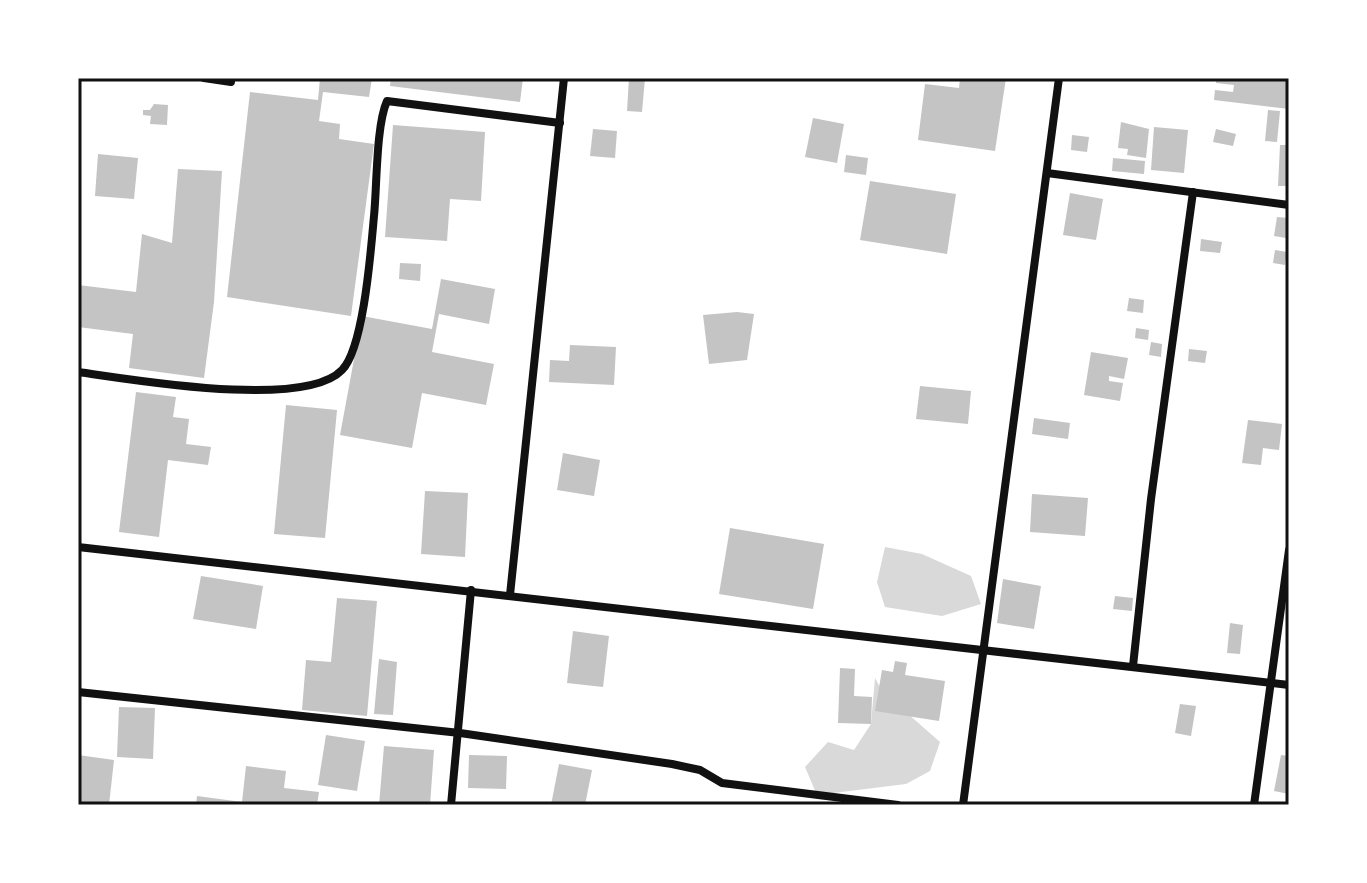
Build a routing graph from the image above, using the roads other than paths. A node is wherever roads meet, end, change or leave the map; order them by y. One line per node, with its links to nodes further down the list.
1 (204, 78): 4 (street)
2 (564, 78): 5 (street)
3 (1059, 78): 6 (street)
4 (231, 82)
5 (560, 123): 9 (street); 13 (street)
6 (1047, 173): 7 (street); 14 (street)
7 (1193, 192): 8 (street); 15 (street)
8 (1289, 205)
9 (78, 372)
10 (78, 547): 12 (street)
11 (1289, 550): 16 (street)
12 (471, 590): 13 (street); 19 (street)
13 (510, 595): 14 (street)
14 (985, 649): 15 (street); 22 (street)
15 (1133, 666): 16 (street)
16 (1271, 683): 17 (street); 23 (street)
17 (1289, 685)
18 (78, 692): 19 (street)
19 (460, 733): 20 (street); 21 (street)
20 (451, 805)
21 (898, 805)
22 (963, 805)
23 (1254, 805)

